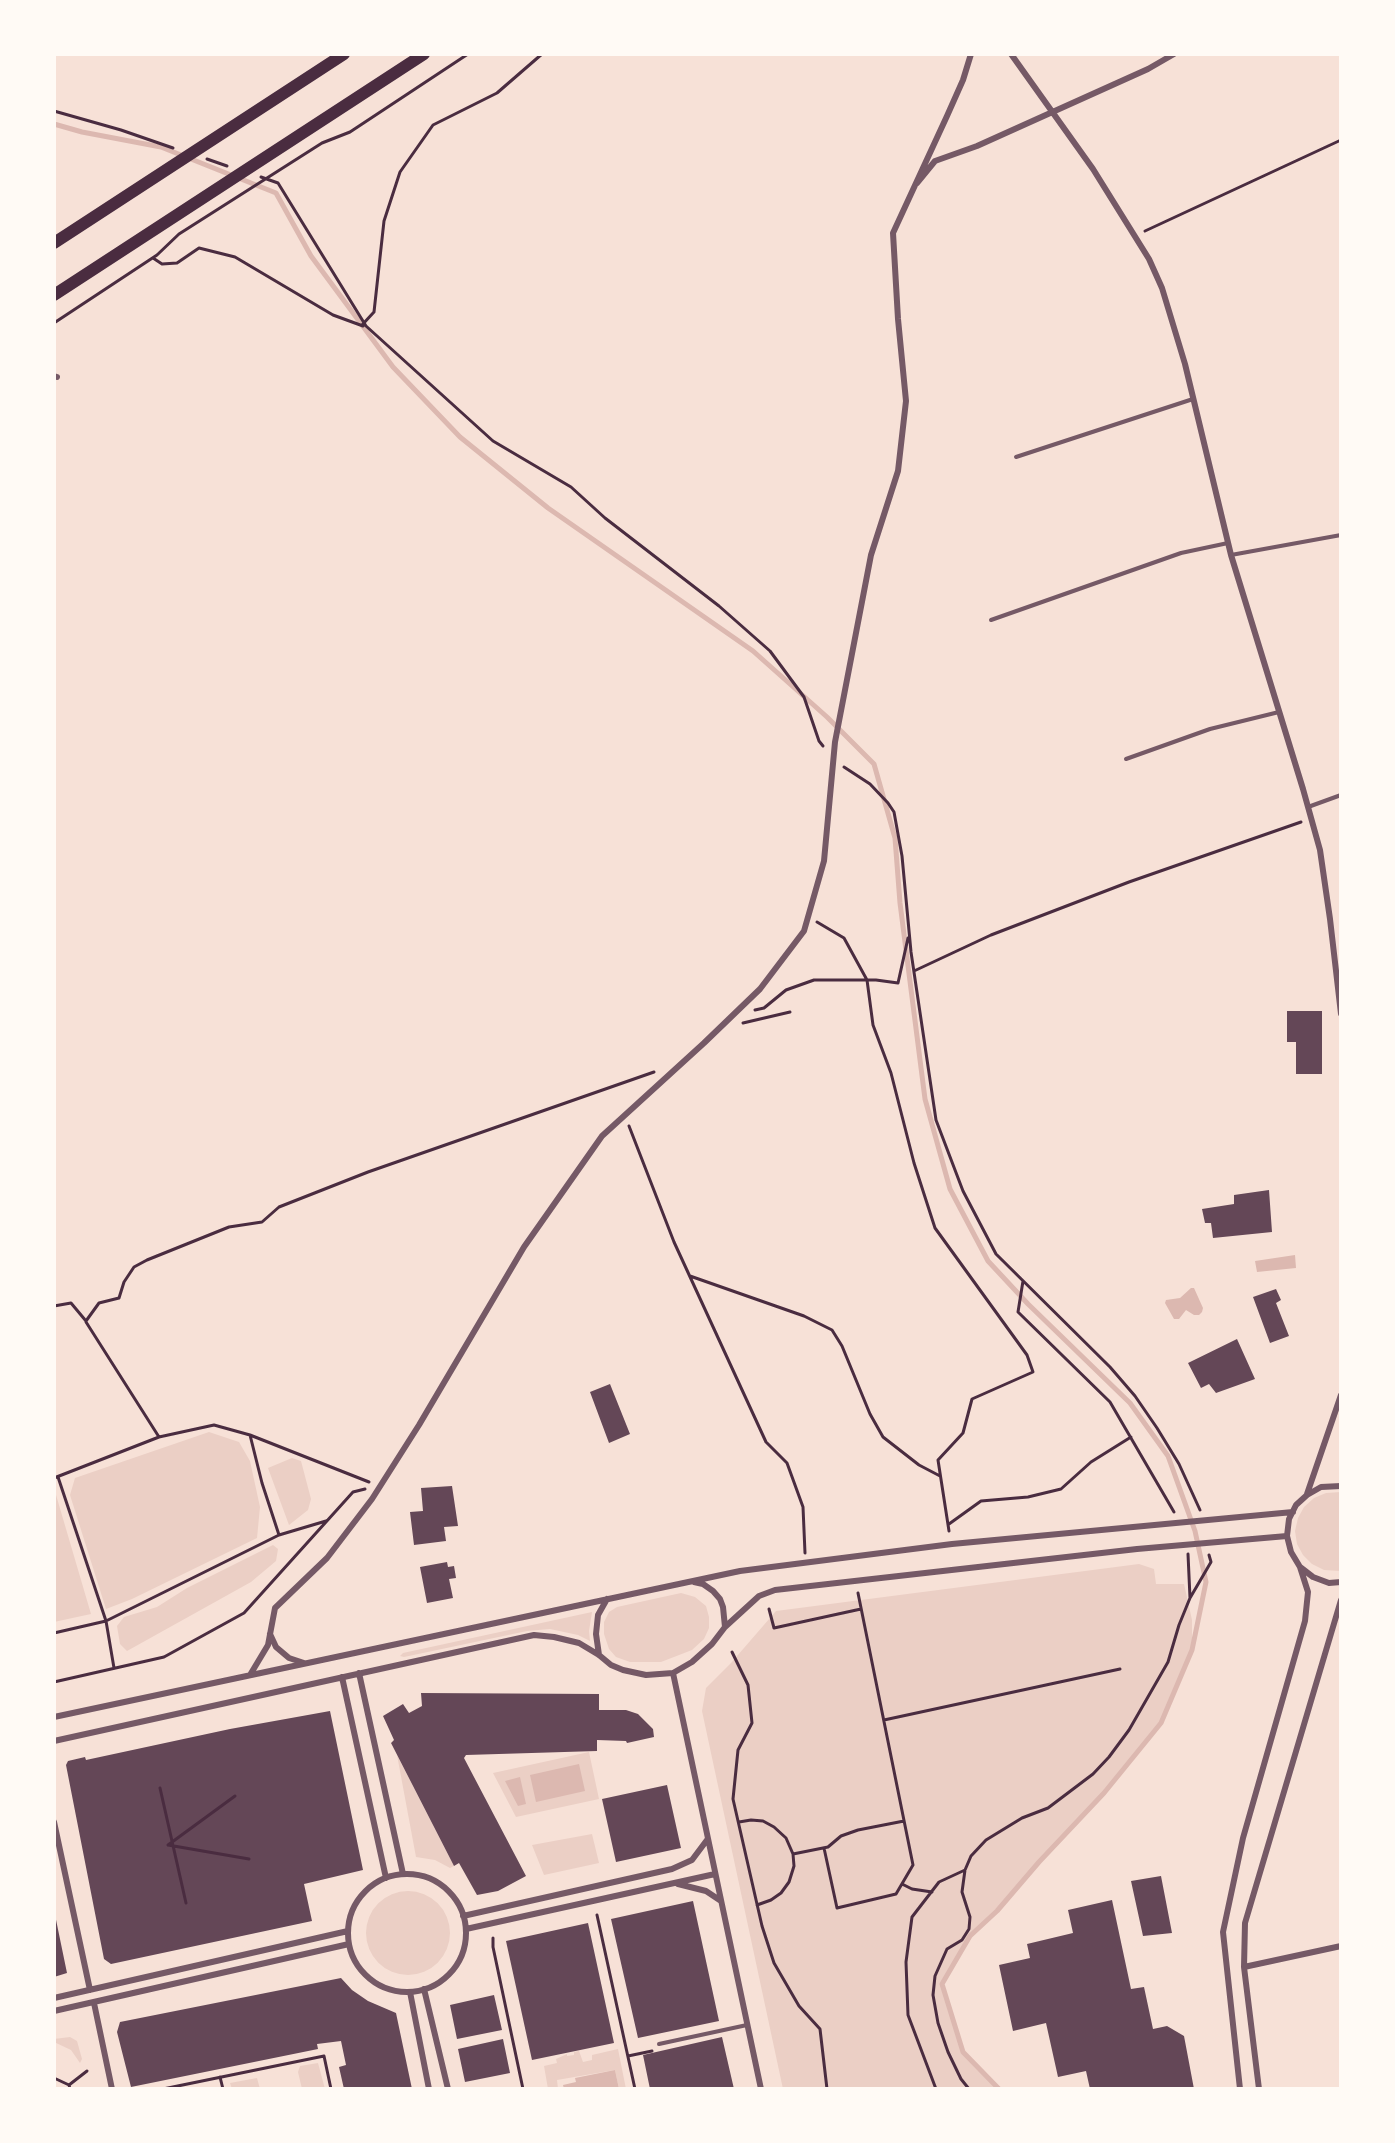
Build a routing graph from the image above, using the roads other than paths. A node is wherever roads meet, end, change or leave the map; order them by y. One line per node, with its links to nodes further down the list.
1 (344, 54): 8 (main road)
2 (424, 54): 9 (main road)
3 (971, 54): 7 (street)
4 (1011, 54): 6 (street)
5 (1174, 54): 6 (street)
6 (1051, 111): 7 (street); 10 (street)
7 (912, 190): 32 (street)
8 (54, 243)
9 (54, 295)
10 (1193, 399): 11 (lane); 13 (street)
11 (1016, 457)
12 (1341, 535): 14 (lane)
13 (1228, 543): 14 (street); 15 (lane)
14 (1231, 555): 16 (street)
15 (991, 620)
16 (1280, 712): 17 (lane); 19 (street)
17 (1126, 759)
18 (1341, 795): 19 (lane)
19 (1308, 807): 20 (street)
20 (1341, 1014)
21 (1341, 1395): 23 (street)
22 (1341, 1486): 23 (street)
23 (1307, 1495): 24 (street)
24 (1293, 1512): 25 (street); 27 (street)
25 (1287, 1536): 26 (street); 31 (street)
26 (1300, 1567): 28 (street); 67 (street)
27 (691, 1581): 29 (street); 31 (street)
28 (1341, 1582)
29 (607, 1599): 33 (street); 34 (street)
30 (1341, 1600): 54 (street)
31 (725, 1627): 36 (street)
32 (270, 1634): 34 (street); 37 (street)
33 (599, 1655): 35 (street); 36 (street)
34 (306, 1663): 37 (street)
35 (359, 1673): 38 (street); 44 (street)
36 (672, 1673): 42 (street)
37 (250, 1675): 39 (street)
38 (342, 1677): 40 (street); 46 (street)
39 (54, 1717)
40 (54, 1741)
41 (54, 1822): 43 (street)
42 (707, 1840): 45 (street); 49 (street)
43 (58, 1856): 56 (street)
44 (403, 1874): 46 (street); 49 (street)
45 (715, 1874): 47 (street); 48 (street)
46 (386, 1878): 51 (street)
47 (674, 1884): 48 (street); 50 (street)
48 (721, 1901): 61 (street)
49 (463, 1916): 50 (street)
50 (465, 1929): 55 (street)
51 (348, 1931): 52 (street); 56 (street)
52 (348, 1944): 57 (street); 59 (street)
53 (1341, 1946): 54 (street)
54 (1244, 1966): 68 (street)
55 (424, 1989): 57 (street); 65 (street)
56 (90, 1990): 58 (street)
57 (410, 1992): 64 (street)
58 (54, 1998)
59 (94, 2003): 60 (street); 63 (street)
60 (54, 2011)
61 (747, 2025): 62 (lane); 66 (street)
62 (659, 2044)
63 (112, 2089)
64 (429, 2089)
65 (448, 2089)
66 (760, 2089)
67 (1240, 2089)
68 (1259, 2089)

